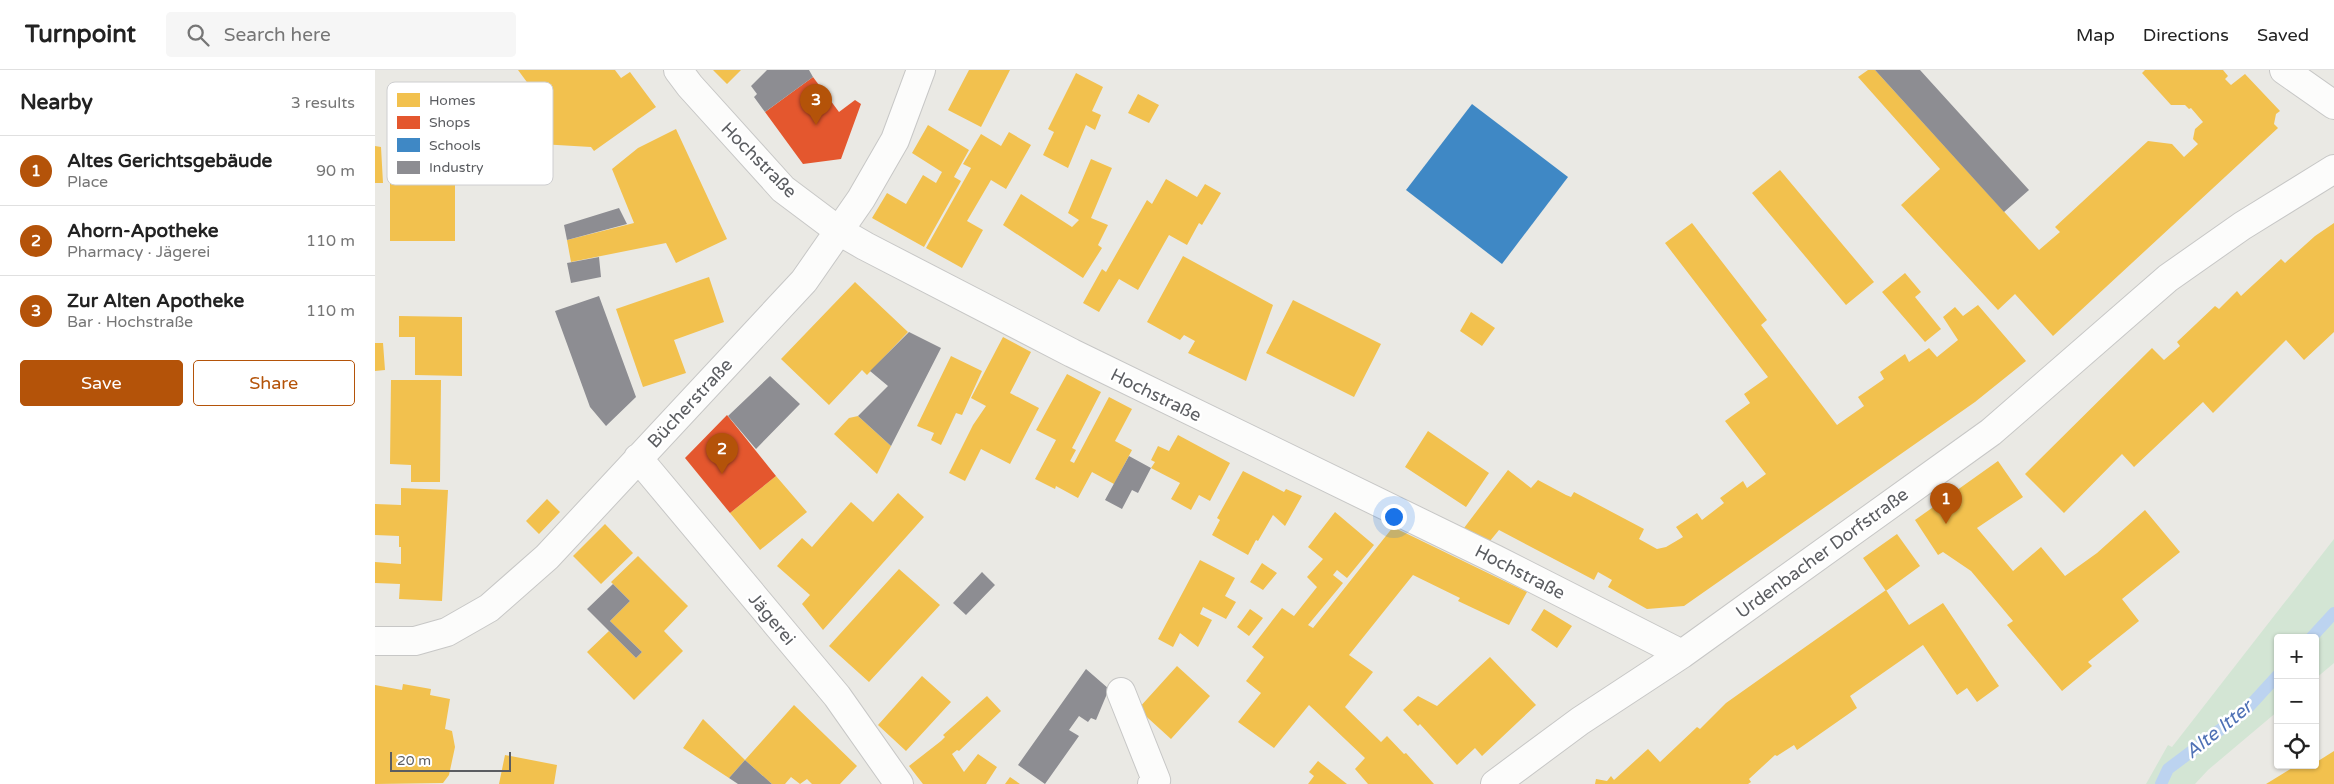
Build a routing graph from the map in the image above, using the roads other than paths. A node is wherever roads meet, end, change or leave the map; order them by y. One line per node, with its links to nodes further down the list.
1 (678, 70): 6 (street, Hochstraße)
2 (921, 70): 6 (street, Bücherstraße)
3 (2284, 70): 4 (street)
4 (2334, 105)
5 (2334, 169): 9 (street, Urdenbacher Dorfstraße)
6 (839, 231): 7 (street, Bücherstraße); 9 (street, Hochstraße)
7 (638, 458): 8 (street, Bücherstraße); 11 (street, Jägerei)
8 (375, 641)
9 (1682, 654): 13 (street, Urdenbacher Dorfstraße)
10 (1121, 692): 12 (street)
11 (899, 784)
12 (1152, 784)
13 (1495, 784)

